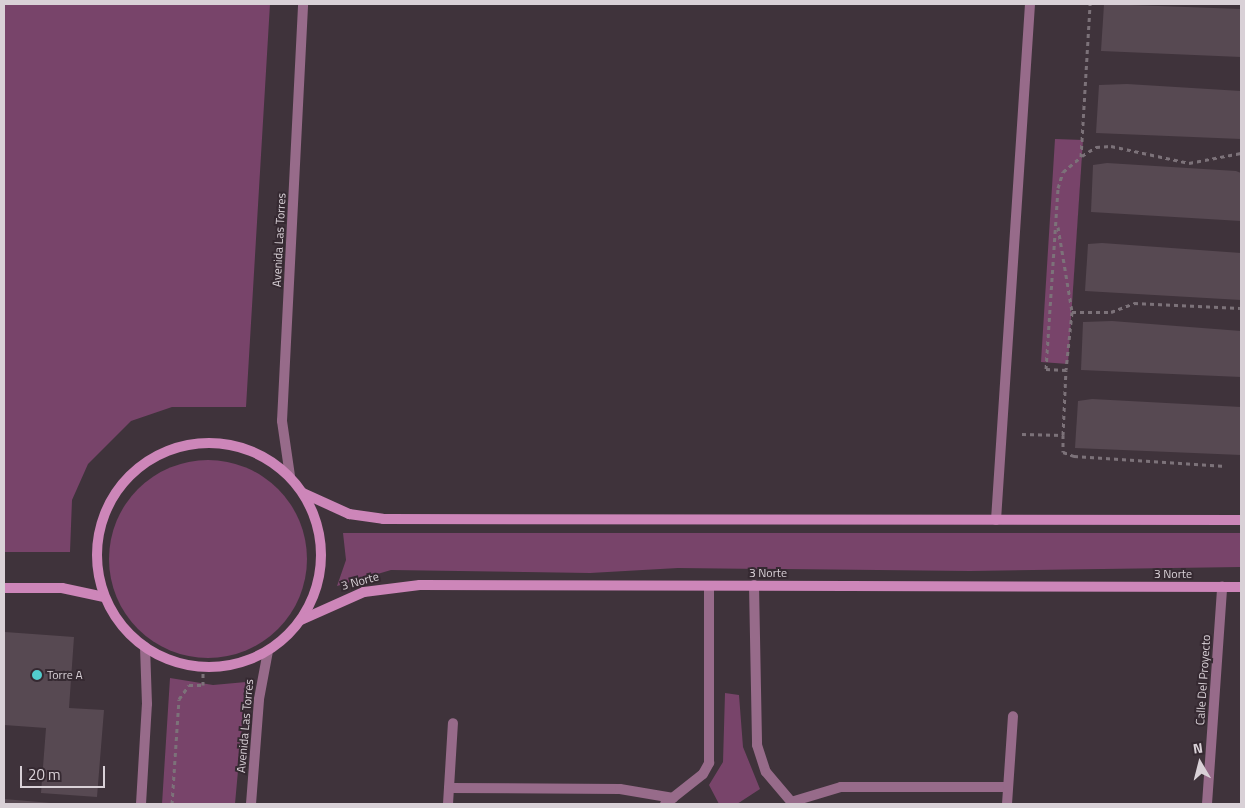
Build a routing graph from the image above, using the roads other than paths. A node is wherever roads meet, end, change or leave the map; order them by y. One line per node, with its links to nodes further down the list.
1 (303, 4): 3 (street, Avenida Las Torres)
2 (1030, 4): 5 (street)
3 (290, 476): 4 (street); 12 (street)
4 (303, 493): 5 (street); 13 (street)
5 (996, 520): 6 (street)
6 (1241, 520)
7 (754, 585): 8 (street, 3 Norte); 10 (street, 3 Norte); 21 (street)
8 (709, 586): 13 (street, 3 Norte); 20 (street)
9 (1241, 586): 10 (street, 3 Norte)
10 (1222, 587): 26 (street, Calle Del Proyecto)
11 (4, 588): 12 (street)
12 (104, 597): 14 (street)
13 (301, 620): 15 (street)
14 (145, 647): 15 (street); 22 (street)
15 (268, 651): 23 (street, Avenida Las Torres)
16 (1013, 716): 18 (street)
17 (453, 723): 19 (street)
18 (1008, 787): 21 (street); 25 (street)
19 (449, 788): 20 (street); 24 (street)
20 (669, 801)
21 (792, 803)
22 (140, 804)
23 (251, 804)
24 (448, 804)
25 (1006, 804)
26 (1207, 804)

